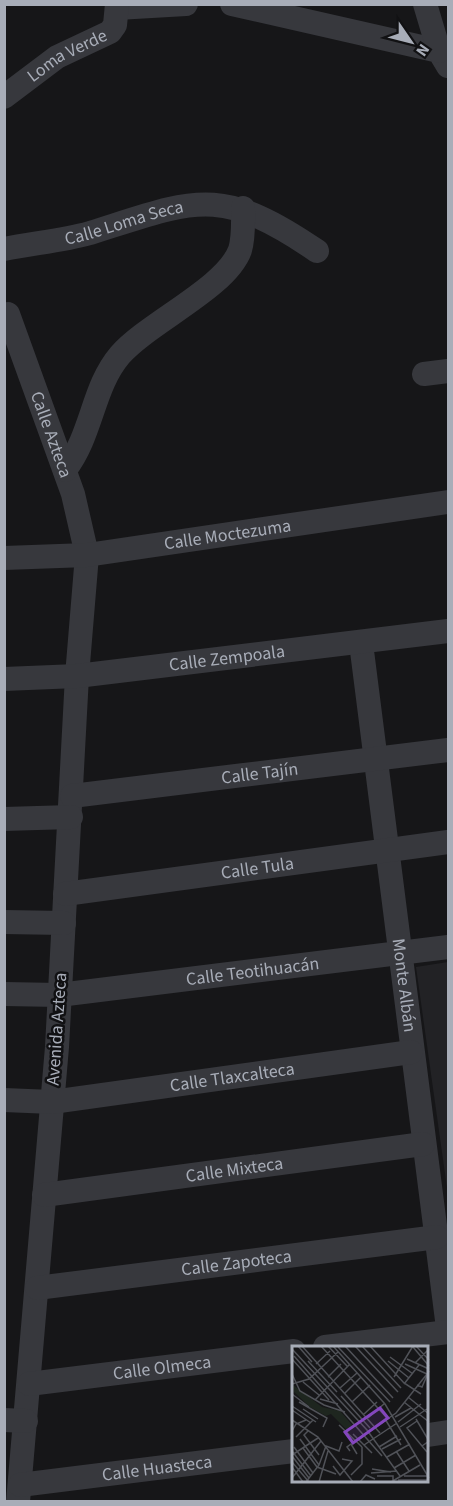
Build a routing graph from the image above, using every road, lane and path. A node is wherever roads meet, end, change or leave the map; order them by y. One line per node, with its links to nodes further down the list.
1 (186, 4): 4 (street)
2 (232, 4): 5 (street)
3 (425, 4): 5 (street)
4 (117, 6): 6 (street, Loma Verde)
5 (444, 59)
6 (4, 97)
7 (243, 208): 8 (street, Calle Loma Seca); 9 (street, Calle Loma Seca); 13 (street)
8 (4, 249)
9 (317, 251)
10 (8, 314): 13 (street, Calle Azteca)
11 (448, 371): 12 (street)
12 (424, 374)
13 (65, 470): 15 (street, Calle Azteca)
14 (448, 501): 15 (street, Calle Moctezuma)
15 (87, 555): 16 (street, Calle Moctezuma); 19 (street, Avenida Azteca)
16 (4, 558)
17 (448, 631): 18 (street, Calle Zempoala)
18 (361, 643): 19 (street, Calle Zempoala); 22 (street, Monte Albán)
19 (77, 676): 20 (street, Calle Zempoala); 23 (street, Avenida Azteca)
20 (4, 679)
21 (448, 750): 22 (street, Calle Tajín)
22 (376, 759): 23 (street, Calle Tajín); 26 (street, Monte Albán)
23 (71, 806): 24 (street, Calle Tajín); 27 (street, Avenida Azteca)
24 (4, 819)
25 (448, 842): 26 (street, Calle Tula)
26 (387, 851): 27 (street, Calle Tula); 31 (street, Monte Albán)
27 (65, 894): 29 (street, Avenida Azteca)
28 (4, 922): 29 (street)
29 (64, 923): 33 (street, Avenida Azteca)
30 (448, 948): 31 (street, Calle Teotihuacán)
31 (401, 954): 33 (street, Calle Teotihuacán); 34 (street, Monte Albán)
32 (4, 994): 33 (street, Calle Teotihuacán)
33 (59, 995): 36 (street, Avenida Azteca)
34 (411, 1052): 36 (street, Calle Tlaxcalteca); 37 (street, Monte Albán)
35 (4, 1100): 36 (street, Calle Tlaxcalteca)
36 (52, 1102): 38 (street, Avenida Azteca)
37 (423, 1144): 38 (street, Calle Mixteca); 39 (street, Monte Albán)
38 (44, 1196): 40 (street, Avenida Azteca)
39 (437, 1238): 40 (street, Calle Zapoteca); 41 (street, Monte Albán)
40 (37, 1288): 44 (street, Avenida Azteca)
41 (448, 1330): 42 (street)
42 (332, 1346)
43 (292, 1351): 44 (street, Calle Olmeca)
44 (29, 1384): 45 (street, Avenida Azteca)
45 (15, 1420): 49 (street, Avenida Azteca)
46 (448, 1432): 47 (street)
47 (429, 1435)
48 (292, 1451): 49 (street, Calle Huasteca)
49 (19, 1493)

